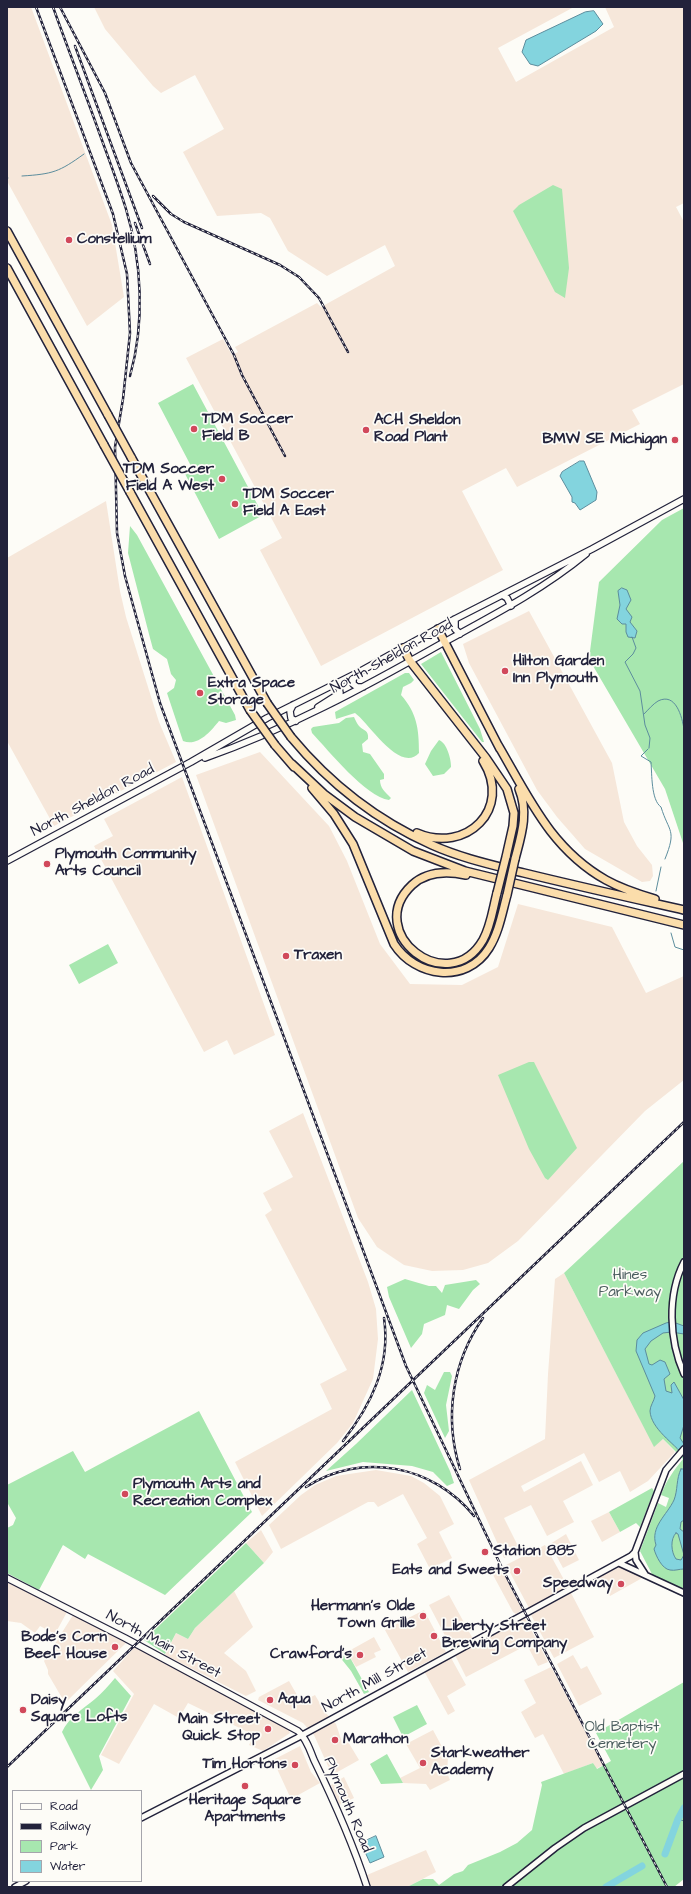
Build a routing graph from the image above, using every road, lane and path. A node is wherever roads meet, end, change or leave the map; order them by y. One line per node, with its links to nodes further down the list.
1 (7, 231): 23 (highway, bridge)
2 (7, 268): 22 (highway, bridge)
3 (684, 499): 4 (main road, North Sheldon Road)
4 (592, 549): 5 (main road, North Sheldon Road); 6 (main road, North Sheldon Road)
5 (502, 595): 6 (main road); 7 (main road, North Sheldon Road)
6 (511, 606): 9 (main road, North Sheldon Road)
7 (455, 619): 8 (main road, North Sheldon Road); 9 (main road)
8 (438, 629): 10 (highway); 11 (main road, North Sheldon Road)
9 (460, 634): 10 (main road, North Sheldon Road)
10 (445, 642): 12 (main road, North Sheldon Road); 20 (highway)
11 (403, 648): 12 (highway); 13 (main road, North Sheldon Road)
12 (410, 662): 15 (main road, North Sheldon Road); 19 (highway)
13 (359, 672): 14 (main road, North Sheldon Road); 15 (main road)
14 (334, 684): 16 (main road, North Sheldon Road); 17 (main road)
15 (368, 686): 17 (main road, North Sheldon Road)
16 (293, 705): 18 (main road); 21 (main road, North Sheldon Road)
17 (306, 716): 18 (main road, North Sheldon Road)
18 (296, 721): 21 (main road, North Sheldon Road)
19 (462, 729): 23 (highway); 25 (highway, bridge)
20 (498, 745): 22 (highway, bridge); 26 (highway)
21 (191, 762): 24 (main road, North Sheldon Road)
22 (292, 764): 25 (highway)
23 (381, 818): 26 (highway)
24 (7, 860)
25 (523, 885): 27 (highway)
26 (684, 910)
27 (684, 925)
28 (684, 1262): 29 (street)
29 (684, 1374)
30 (684, 1450): 31 (street)
31 (635, 1552): 32 (street, North Mill Street); 33 (street)
32 (620, 1562): 33 (street); 36 (street, North Mill Street)
33 (646, 1575): 35 (street)
34 (9, 1579): 36 (main road, North Main Street)
35 (684, 1593)
36 (302, 1735): 38 (street, North Mill Street); 41 (main road, Plymouth Road)
37 (684, 1774): 42 (street)
38 (142, 1817)
39 (24, 1882): 40 (street)
40 (15, 1887)
41 (367, 1887)
42 (506, 1887)

